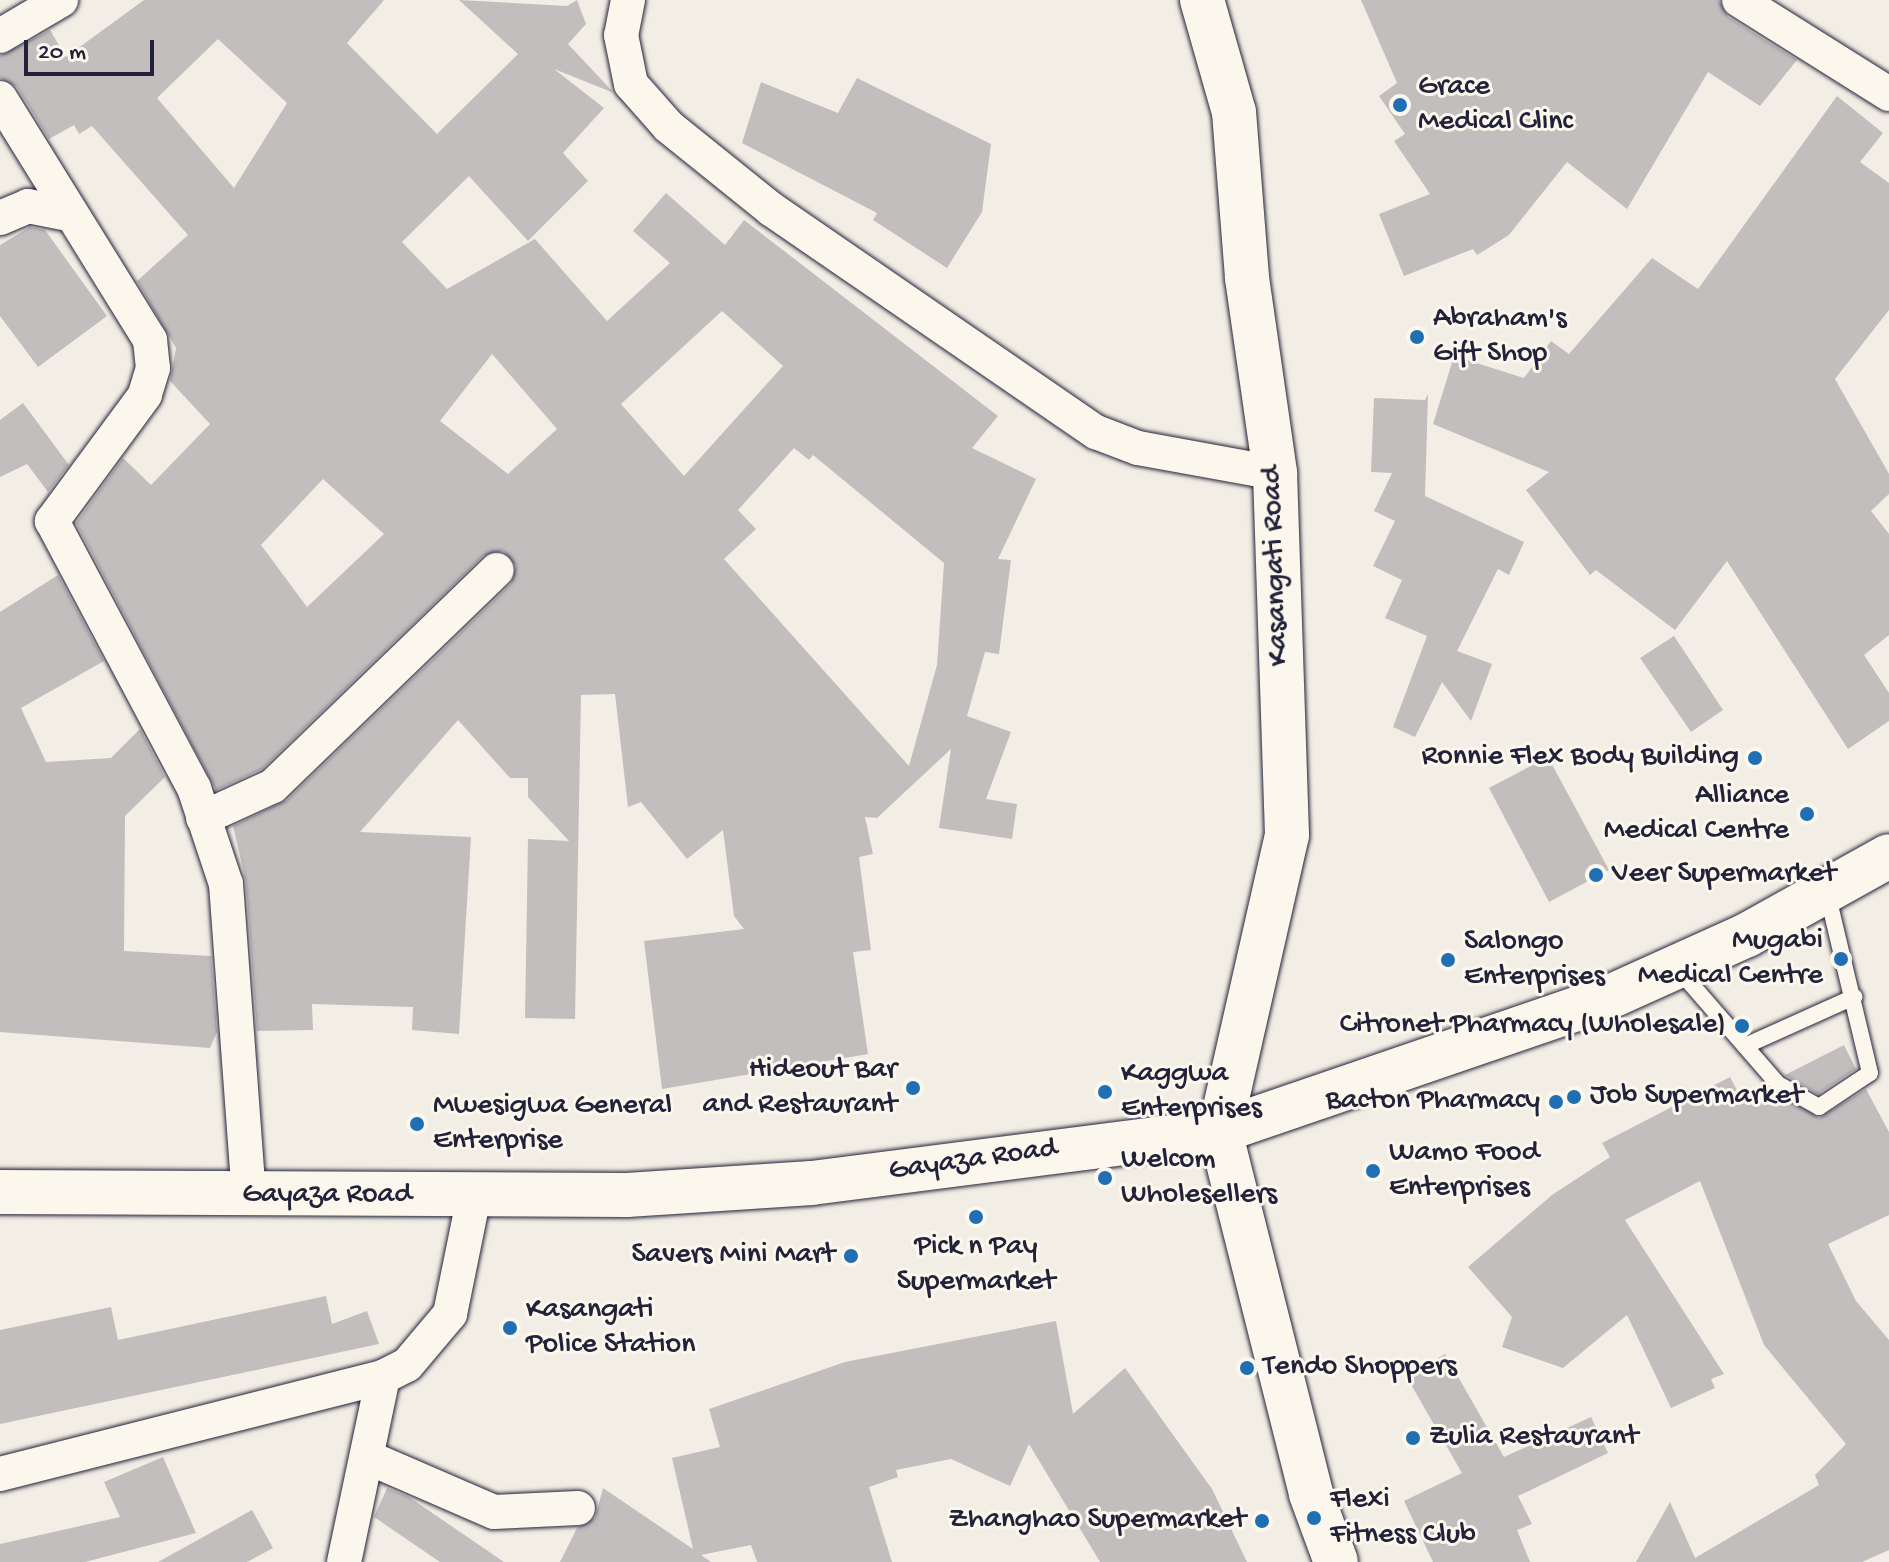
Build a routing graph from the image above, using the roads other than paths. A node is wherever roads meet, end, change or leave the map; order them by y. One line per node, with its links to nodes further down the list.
1 (61, 0): 5 (street)
2 (628, 0): 10 (street)
3 (1202, 0): 10 (main road, Kasangati Road)
4 (1739, 0): 6 (street)
5 (0, 36)
6 (1889, 94)
7 (0, 98): 8 (street)
8 (68, 214): 9 (street); 12 (street)
9 (0, 218)
10 (1275, 473): 18 (main road, Kasangati Road)
11 (497, 570): 12 (street)
12 (203, 818): 20 (street)
13 (1889, 856): 14 (main road, Gayaza Road)
14 (1826, 890): 15 (main road, Gayaza Road); 16 (lane)
15 (1677, 968): 17 (lane); 18 (main road, Gayaza Road)
16 (1854, 997): 17 (lane); 17 (lane)
17 (1745, 1046)
18 (1220, 1131): 21 (main road, Gayaza Road); 27 (main road)
19 (0, 1192): 20 (main road, Gayaza Road)
20 (249, 1196): 21 (main road, Gayaza Road)
21 (474, 1196): 22 (street)
22 (383, 1377): 23 (street); 24 (street)
23 (367, 1457): 25 (street); 26 (street)
24 (0, 1474)
25 (578, 1508)
26 (344, 1562)
27 (1336, 1562)

